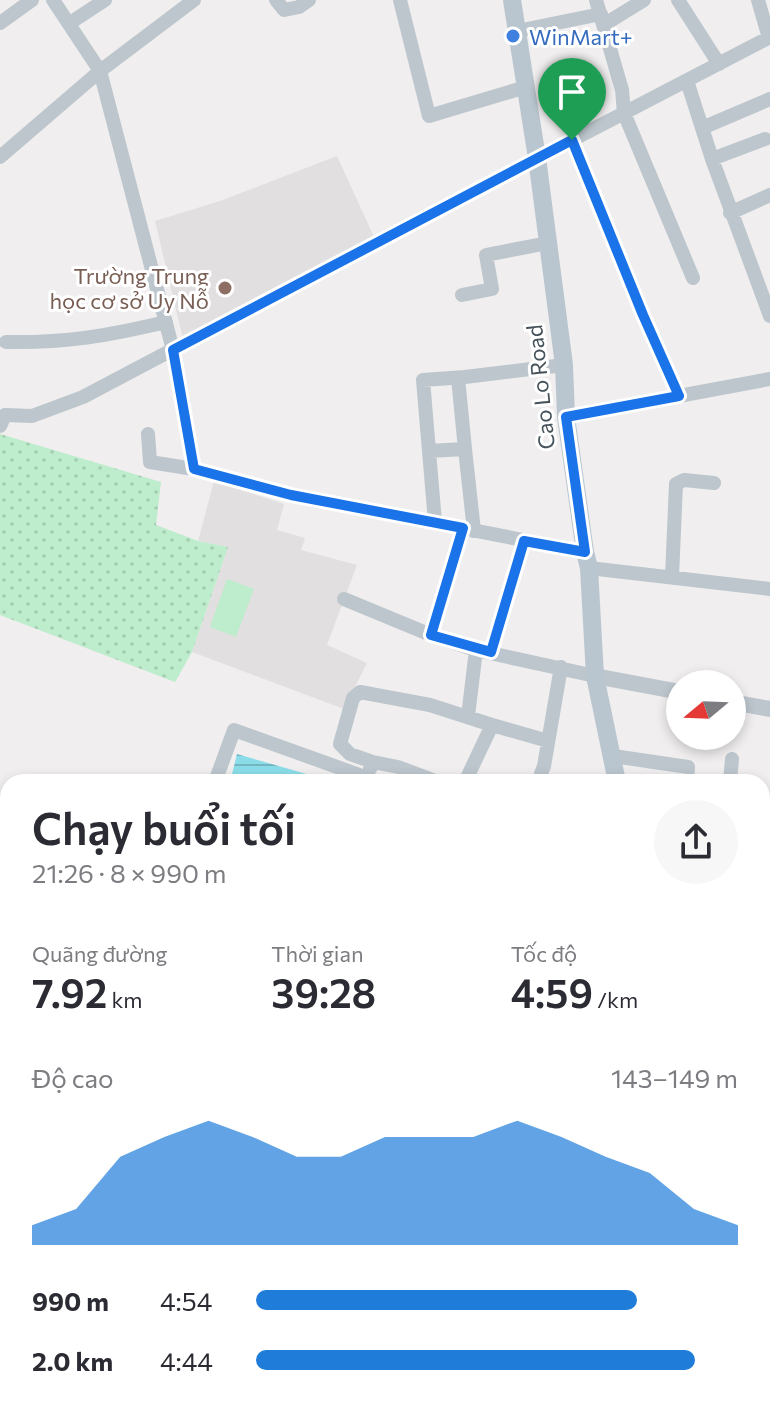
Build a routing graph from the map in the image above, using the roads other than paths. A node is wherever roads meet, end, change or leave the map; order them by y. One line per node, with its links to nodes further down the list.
1 (32, 0): 13 (street)
2 (53, 0): 14 (street)
3 (105, 0): 14 (street)
4 (194, 0): 18 (street)
5 (276, 0): 6 (street)
6 (309, 0)
7 (400, 0): 20 (street)
8 (512, 0): 15 (main road, Cao Lo Road)
9 (644, 0): 12 (street)
10 (678, 0): 17 (street)
11 (758, 0): 16 (street)
12 (601, 13): 15 (street); 22 (street)
13 (0, 23)
14 (70, 23): 18 (street)
15 (517, 31): 20 (main road, Cao Lo Road)
16 (769, 38): 17 (street)
17 (719, 64): 19 (street)
18 (100, 71): 26 (street); 37 (street)
19 (687, 81): 22 (street); 23 (street)
20 (526, 87): 27 (main road, Cao Lo Road)
21 (770, 99): 23 (street)
22 (624, 113): 25 (street); 34 (street)
23 (702, 128): 28 (street)
24 (765, 139): 28 (street)
25 (572, 140): 27 (street); 43 (street)
26 (0, 157)
27 (537, 158): 31 (main road, Cao Lo Road); 39 (street)
28 (712, 159): 30 (street)
29 (770, 195): 30 (street)
30 (730, 213): 33 (street)
31 (548, 243): 35 (street); 40 (main road, Cao Lo Road)
32 (770, 266): 33 (street)
33 (755, 270): 36 (street)
34 (693, 278)
35 (462, 295)
36 (770, 316)
37 (166, 322): 38 (street); 39 (street)
38 (6, 342)
39 (173, 350): 45 (street); 49 (street)
40 (564, 365): 41 (street); 44 (main road, Cao Lo Road)
41 (458, 378): 47 (street); 48 (street)
42 (770, 379): 43 (street)
43 (679, 396): 44 (street)
44 (566, 417): 54 (main road, Cao Lo Road)
45 (2, 418)
46 (148, 434): 49 (street)
47 (465, 449): 48 (street); 52 (street)
48 (429, 451): 51 (street)
49 (194, 469): 51 (street)
50 (714, 483): 55 (street)
51 (435, 522): 52 (street)
52 (468, 530): 53 (street); 58 (street)
53 (524, 541): 54 (street); 59 (street)
54 (587, 560): 55 (street); 61 (main road, Cao Lo Road)
55 (672, 577): 56 (street)
56 (770, 589)
57 (344, 599): 58 (street)
58 (431, 635): 59 (street)
59 (483, 651): 60 (street); 65 (street)
60 (561, 667): 61 (street); 67 (street)
61 (595, 676): 62 (street); 70 (main road, Cao Lo Road)
62 (666, 689)
63 (746, 705): 64 (street)
64 (770, 709)
65 (468, 716): 66 (street); 69 (street)
66 (492, 725): 67 (street); 75 (street)
67 (548, 741): 76 (street)
68 (732, 759): 78 (street)
69 (373, 762): 73 (street); 74 (street)
70 (613, 772): 77 (street)
71 (218, 774): 72 (street)
72 (348, 774)
73 (367, 774)
74 (417, 774)
75 (469, 774)
76 (541, 774)
77 (688, 774)
78 (731, 774)

